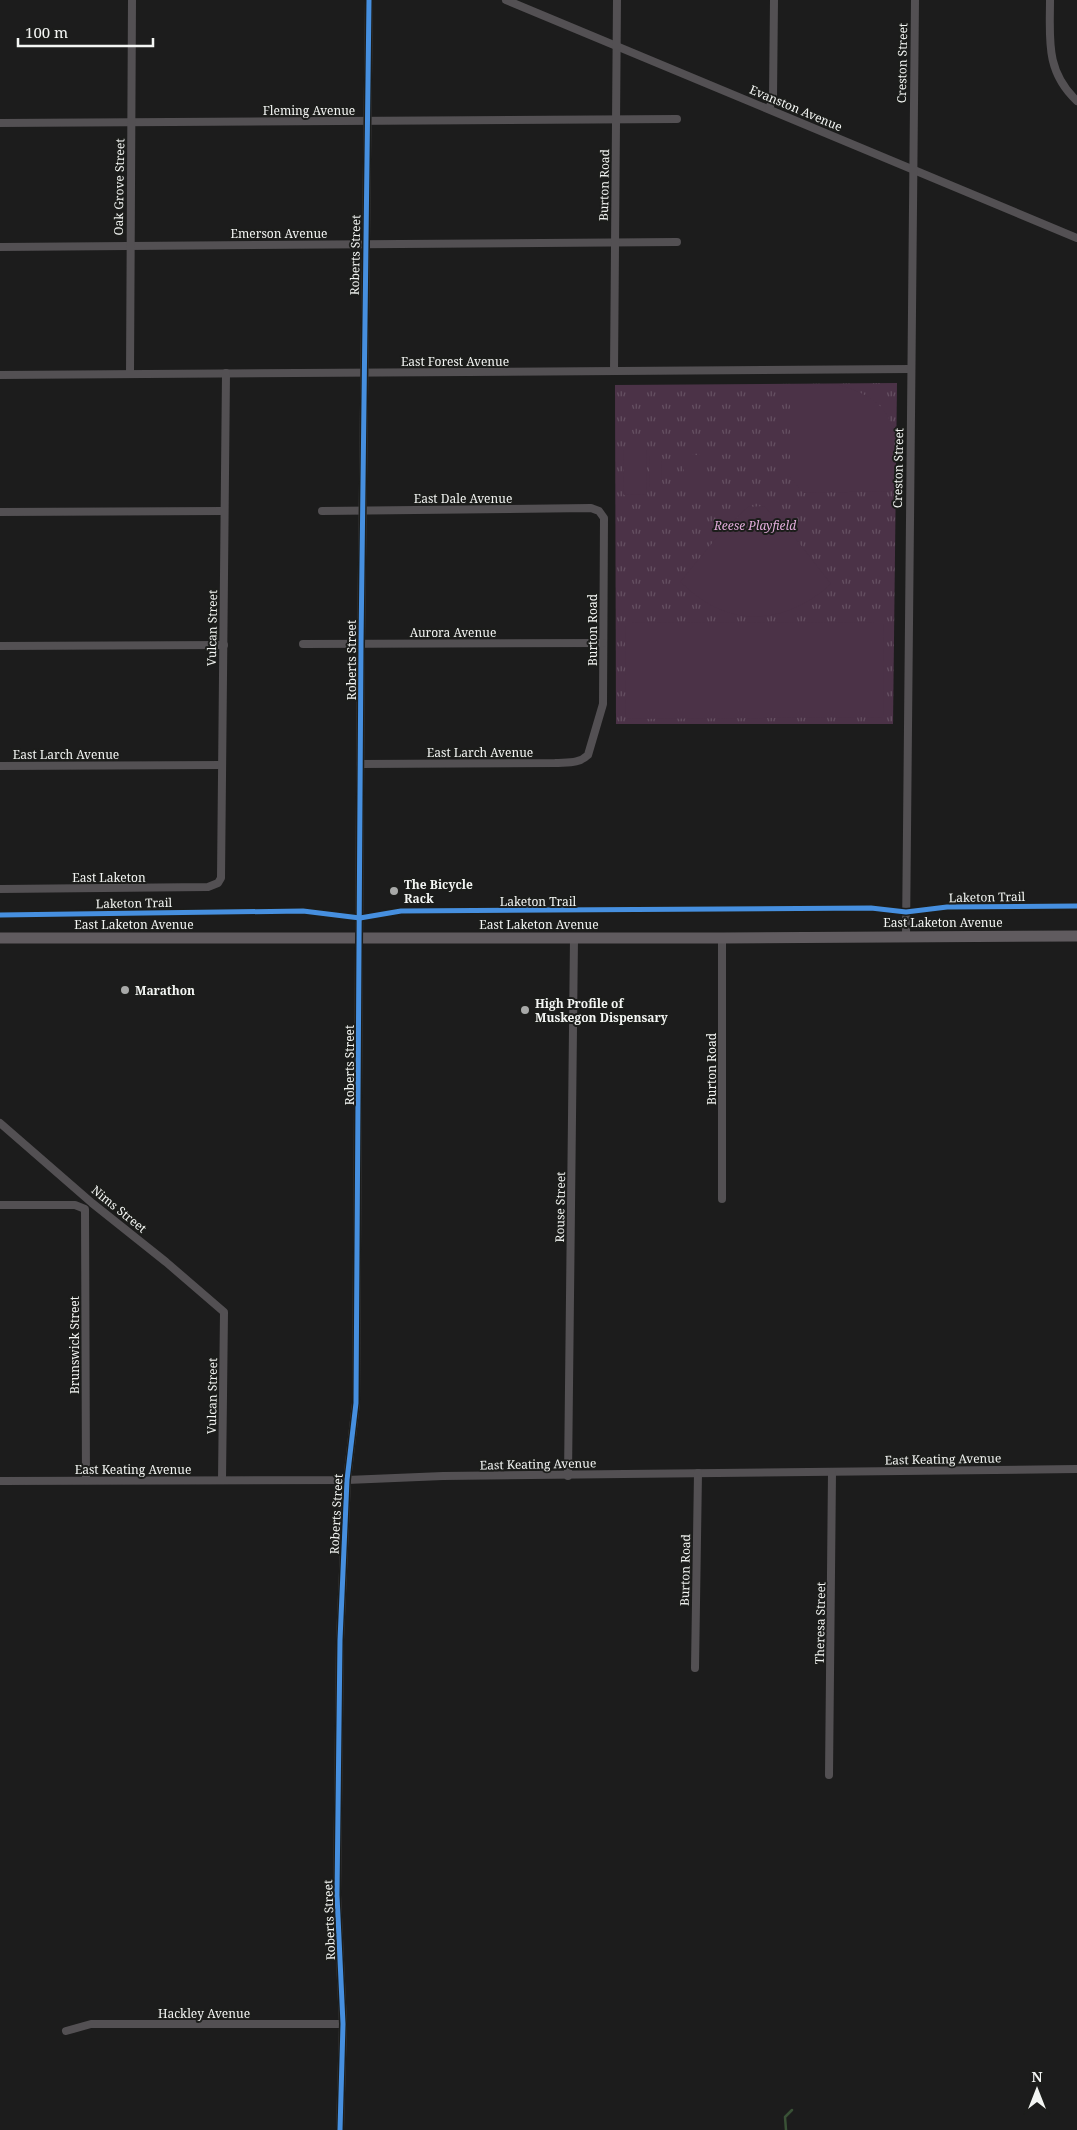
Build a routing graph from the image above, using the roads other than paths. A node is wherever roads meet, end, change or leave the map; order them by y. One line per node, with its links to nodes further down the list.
1 (132, 0): 14 (street, Oak Grove Street)
2 (369, 0): 12 (street, Roberts Street)
3 (506, 0): 8 (street, Evanston Avenue)
4 (617, 0): 8 (street, Burton Road)
5 (774, 0): 10 (street)
6 (914, 0): 16 (street, Creston Street)
7 (1050, 0): 9 (street)
8 (616, 45): 10 (street, Evanston Avenue); 13 (street, Burton Road)
9 (1077, 101)
10 (769, 109): 16 (street, Evanston Avenue)
11 (678, 119): 13 (street, Fleming Avenue)
12 (366, 120): 13 (street, Fleming Avenue); 14 (street, Fleming Avenue); 20 (street, Roberts Street)
13 (616, 120): 18 (street, Burton Road)
14 (131, 122): 15 (street, Fleming Avenue); 21 (street, Oak Grove Street)
15 (0, 123)
16 (912, 168): 17 (street, Evanston Avenue); 23 (street, Creston Street)
17 (1077, 238)
18 (615, 242): 19 (street, Emerson Avenue); 20 (street, Emerson Avenue); 24 (street, Burton Road)
19 (677, 242)
20 (365, 244): 21 (street, Emerson Avenue); 26 (street, Roberts Street)
21 (130, 245): 22 (street, Emerson Avenue); 27 (street, Oak Grove Street)
22 (0, 247)
23 (910, 369): 24 (street, East Forest Avenue); 45 (street, Creston Street)
24 (614, 371): 26 (street, East Forest Avenue)
25 (226, 373): 26 (street, East Forest Avenue); 27 (street, East Forest Avenue); 30 (street, Vulcan Street)
26 (364, 373): 29 (street, Roberts Street)
27 (130, 374): 28 (street, East Forest Avenue)
28 (0, 375)
29 (363, 510): 31 (street, East Dale Avenue); 33 (street, East Dale Avenue); 36 (street, Roberts Street)
30 (224, 511): 32 (street); 37 (street, Vulcan Street)
31 (322, 511)
32 (0, 512)
33 (602, 514): 34 (street, Burton Road)
34 (603, 643): 36 (street, Aurora Avenue); 39 (street, Burton Road)
35 (303, 644): 36 (street, Aurora Avenue)
36 (361, 644): 40 (street, Roberts Street)
37 (224, 645): 38 (street); 41 (street, Vulcan Street)
38 (0, 646)
39 (591, 746): 40 (street, East Larch Avenue)
40 (360, 764): 48 (street, Roberts Street)
41 (222, 765): 42 (street, East Larch Avenue); 43 (street, Vulcan Street)
42 (0, 766)
43 (218, 883): 44 (street, East Laketon)
44 (0, 889)
45 (906, 935): 46 (main road, East Laketon Avenue); 50 (main road, East Laketon Avenue)
46 (1077, 936)
47 (0, 938): 48 (main road, East Laketon Avenue)
48 (359, 938): 49 (main road, East Laketon Avenue); 61 (street, Roberts Street)
49 (574, 938): 50 (main road, East Laketon Avenue); 58 (street, Rouse Street)
50 (722, 938): 52 (street, Burton Road)
51 (0, 1123): 54 (street, Nims Street)
52 (722, 1199)
53 (0, 1206): 59 (street, Brunswick Street)
54 (224, 1312): 60 (street, Vulcan Street)
55 (1077, 1469): 56 (street, East Keating Avenue)
56 (832, 1472): 57 (street, East Keating Avenue); 64 (street, Theresa Street)
57 (698, 1473): 58 (street, East Keating Avenue); 63 (street, Burton Road)
58 (568, 1476): 61 (street, East Keating Avenue)
59 (86, 1480): 60 (street, East Keating Avenue); 62 (street, East Keating Avenue)
60 (222, 1480): 61 (street, East Keating Avenue)
61 (347, 1480): 65 (street, Roberts Street)
62 (0, 1481)
63 (695, 1668)
64 (829, 1775)
65 (343, 2024): 66 (street, Hackley Avenue); 67 (street, Roberts Street)
66 (66, 2031)
67 (340, 2130)

